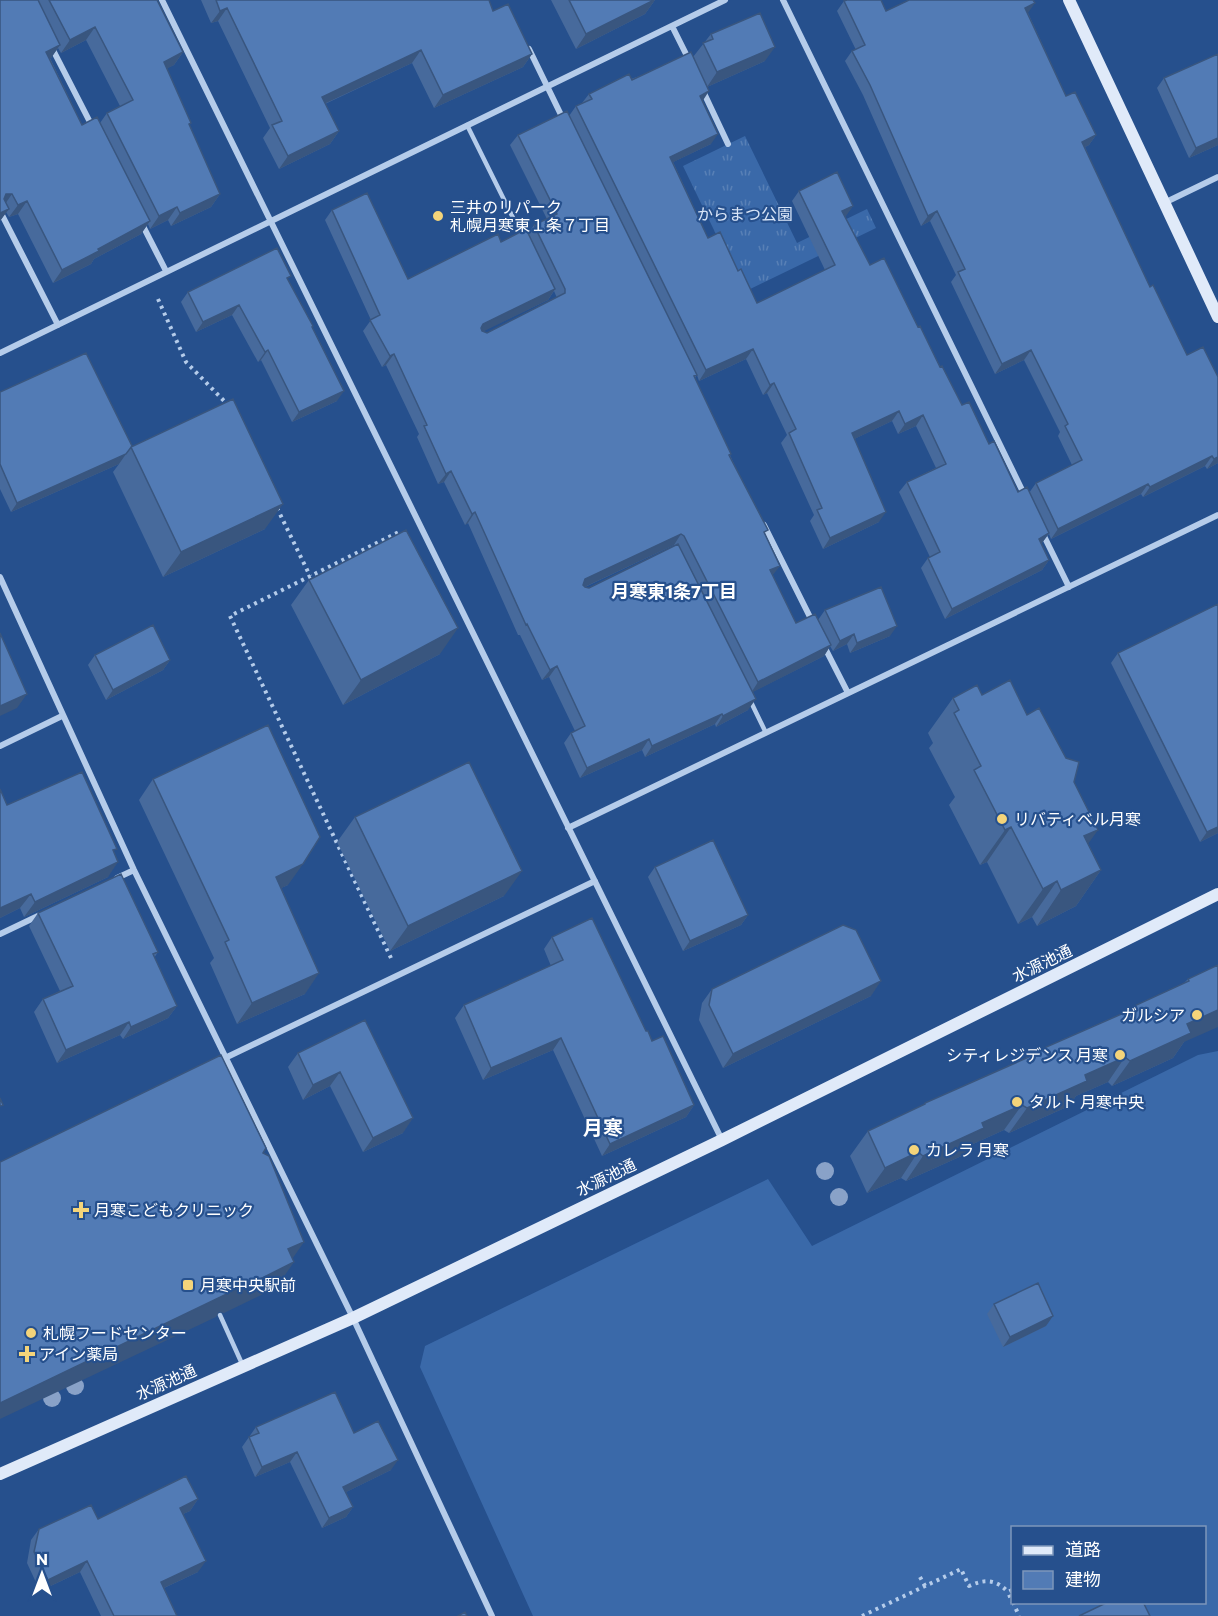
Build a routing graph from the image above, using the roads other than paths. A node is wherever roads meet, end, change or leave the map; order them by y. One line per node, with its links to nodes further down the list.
1 (162, 0): 19 (street)
2 (725, 0): 5 (street)
3 (783, 0): 25 (street)
4 (1069, 0): 16 (street)
5 (672, 26): 8 (street); 10 (street)
6 (49, 42): 13 (street)
7 (526, 43): 10 (street)
8 (693, 69)
9 (698, 80): 14 (street)
10 (547, 86): 11 (street); 12 (street)
11 (467, 125): 19 (street); 20 (lane)
12 (568, 129)
13 (97, 136)
14 (728, 144)
15 (1218, 177): 16 (street)
16 (1164, 203): 22 (street)
17 (0, 211): 23 (street)
18 (139, 219): 21 (street)
19 (270, 220): 21 (street); 38 (street)
20 (524, 240)
21 (166, 272): 23 (street)
22 (1218, 317)
23 (58, 325): 24 (street)
24 (0, 353)
25 (1028, 502)
26 (1218, 516): 30 (street)
27 (763, 523): 31 (street)
28 (1038, 523): 30 (street)
29 (0, 577): 35 (street)
30 (1069, 587): 34 (street)
31 (816, 629)
32 (821, 640): 34 (street)
33 (746, 692): 36 (lane)
34 (848, 693): 36 (street)
35 (62, 716): 37 (street); 39 (street)
36 (766, 733): 38 (street)
37 (0, 746)
38 (568, 828): 41 (street)
39 (134, 870): 40 (street); 45 (street)
40 (114, 880)
41 (594, 881): 45 (street); 46 (street)
42 (1218, 894): 46 (street, 水源池通)
43 (52, 910): 44 (street)
44 (0, 934)
45 (225, 1058): 48 (street)
46 (722, 1140): 48 (street, 水源池通)
47 (220, 1315): 49 (lane)
48 (353, 1318): 49 (street, 水源池通); 51 (street)
49 (243, 1366): 50 (street, 水源池通)
50 (0, 1474)
51 (492, 1616)

